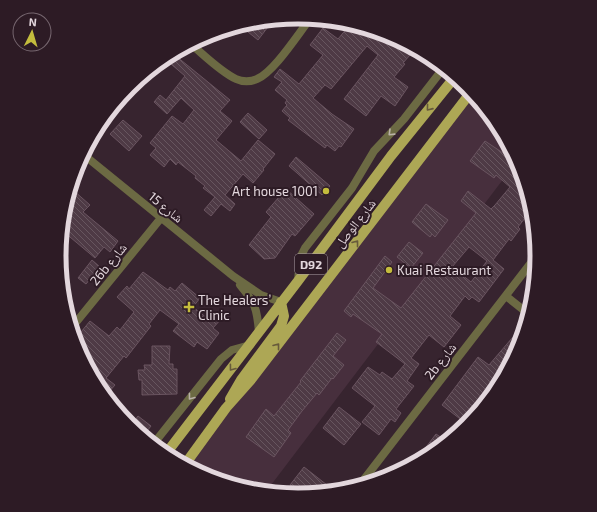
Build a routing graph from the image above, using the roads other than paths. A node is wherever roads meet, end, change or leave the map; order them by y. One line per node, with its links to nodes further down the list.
1 (306, 24): 2 (street)
2 (196, 48)
3 (440, 72): 10 (street, شارع الوصل, one-way to 10)
4 (451, 82): 10 (main road, شارع الوصل / D92, one-way to 10)
5 (467, 97): 17 (main road, شارع الوصل / D92, one-way to 5)
6 (88, 158): 7 (street, شارع 15)
7 (161, 218): 9 (street, شارع 15); 14 (street, 26b شارع)
8 (530, 264): 11 (street, 2b شارع)
9 (233, 276): 12 (street, شارع 15); 15 (street, شارع 15)
10 (298, 281): 12 (main road, شارع الوصل / D92)
11 (506, 296): 13 (street); 21 (street, 2b شارع)
12 (281, 302): 15 (main road, شارع الوصل / D92); 17 (main road)
13 (524, 310)
14 (76, 322)
15 (259, 332): 16 (main road, شارع الوصل / D92)
16 (250, 344): 18 (street, one-way to 18); 19 (main road, شارع الوصل / D92, one-way to 19)
17 (226, 408): 20 (main road, شارع الوصل / D92)
18 (157, 440)
19 (170, 449)
20 (188, 460)
21 (365, 478)

